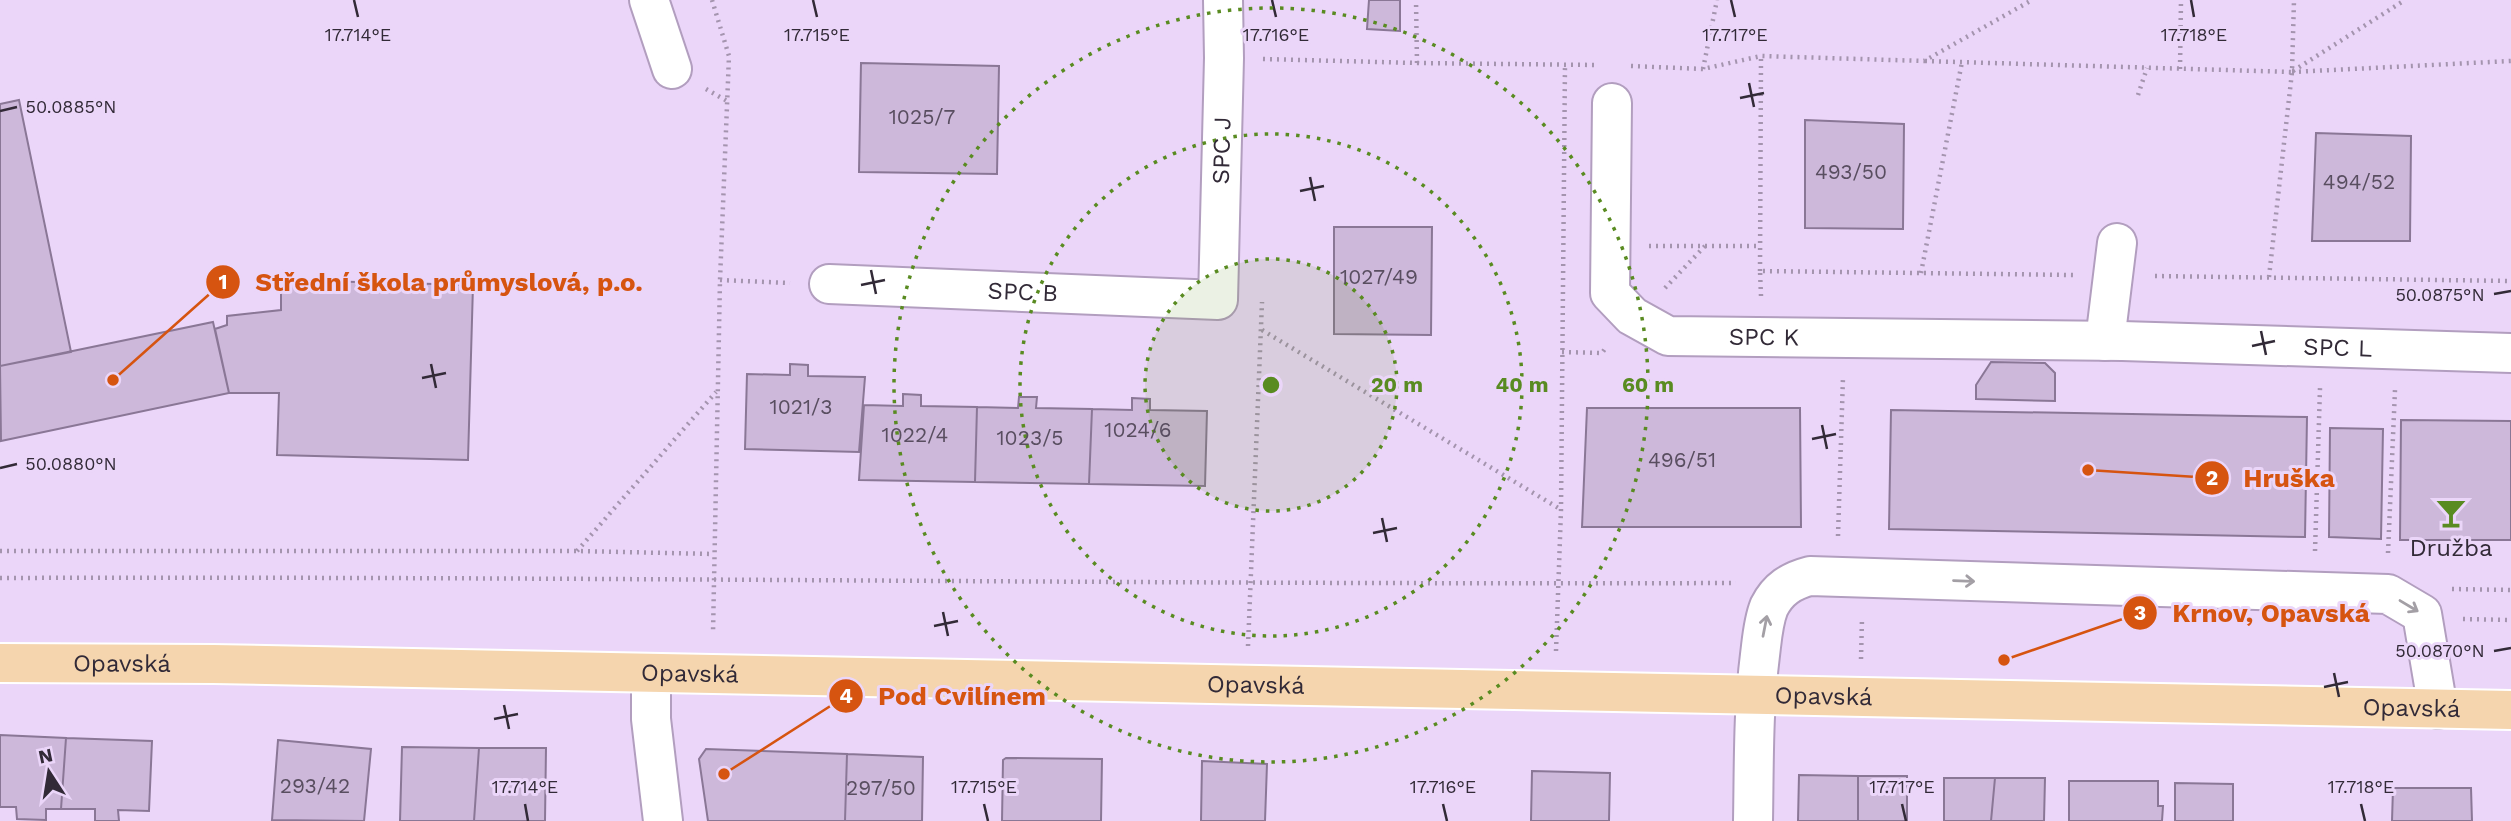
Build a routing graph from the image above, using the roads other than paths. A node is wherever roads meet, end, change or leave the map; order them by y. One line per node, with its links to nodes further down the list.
1 (649, 0): 3 (street)
2 (1223, 0): 7 (street, SPC J)
3 (672, 69)
4 (1612, 103): 8 (street, SPC K)
5 (2117, 243): 8 (street)
6 (829, 284): 7 (street, SPC B)
7 (1218, 300)
8 (2114, 341): 9 (street, SPC L)
9 (2511, 353)
10 (0, 663): 11 (main road, Opavská)
11 (651, 673): 12 (main road, Opavská); 15 (street)
12 (1755, 694): 13 (main road, Opavská); 13 (street, one-way to 13); 16 (street)
13 (2438, 709): 14 (main road, Opavská)
14 (2511, 710)
15 (663, 821)
16 (1753, 821)

